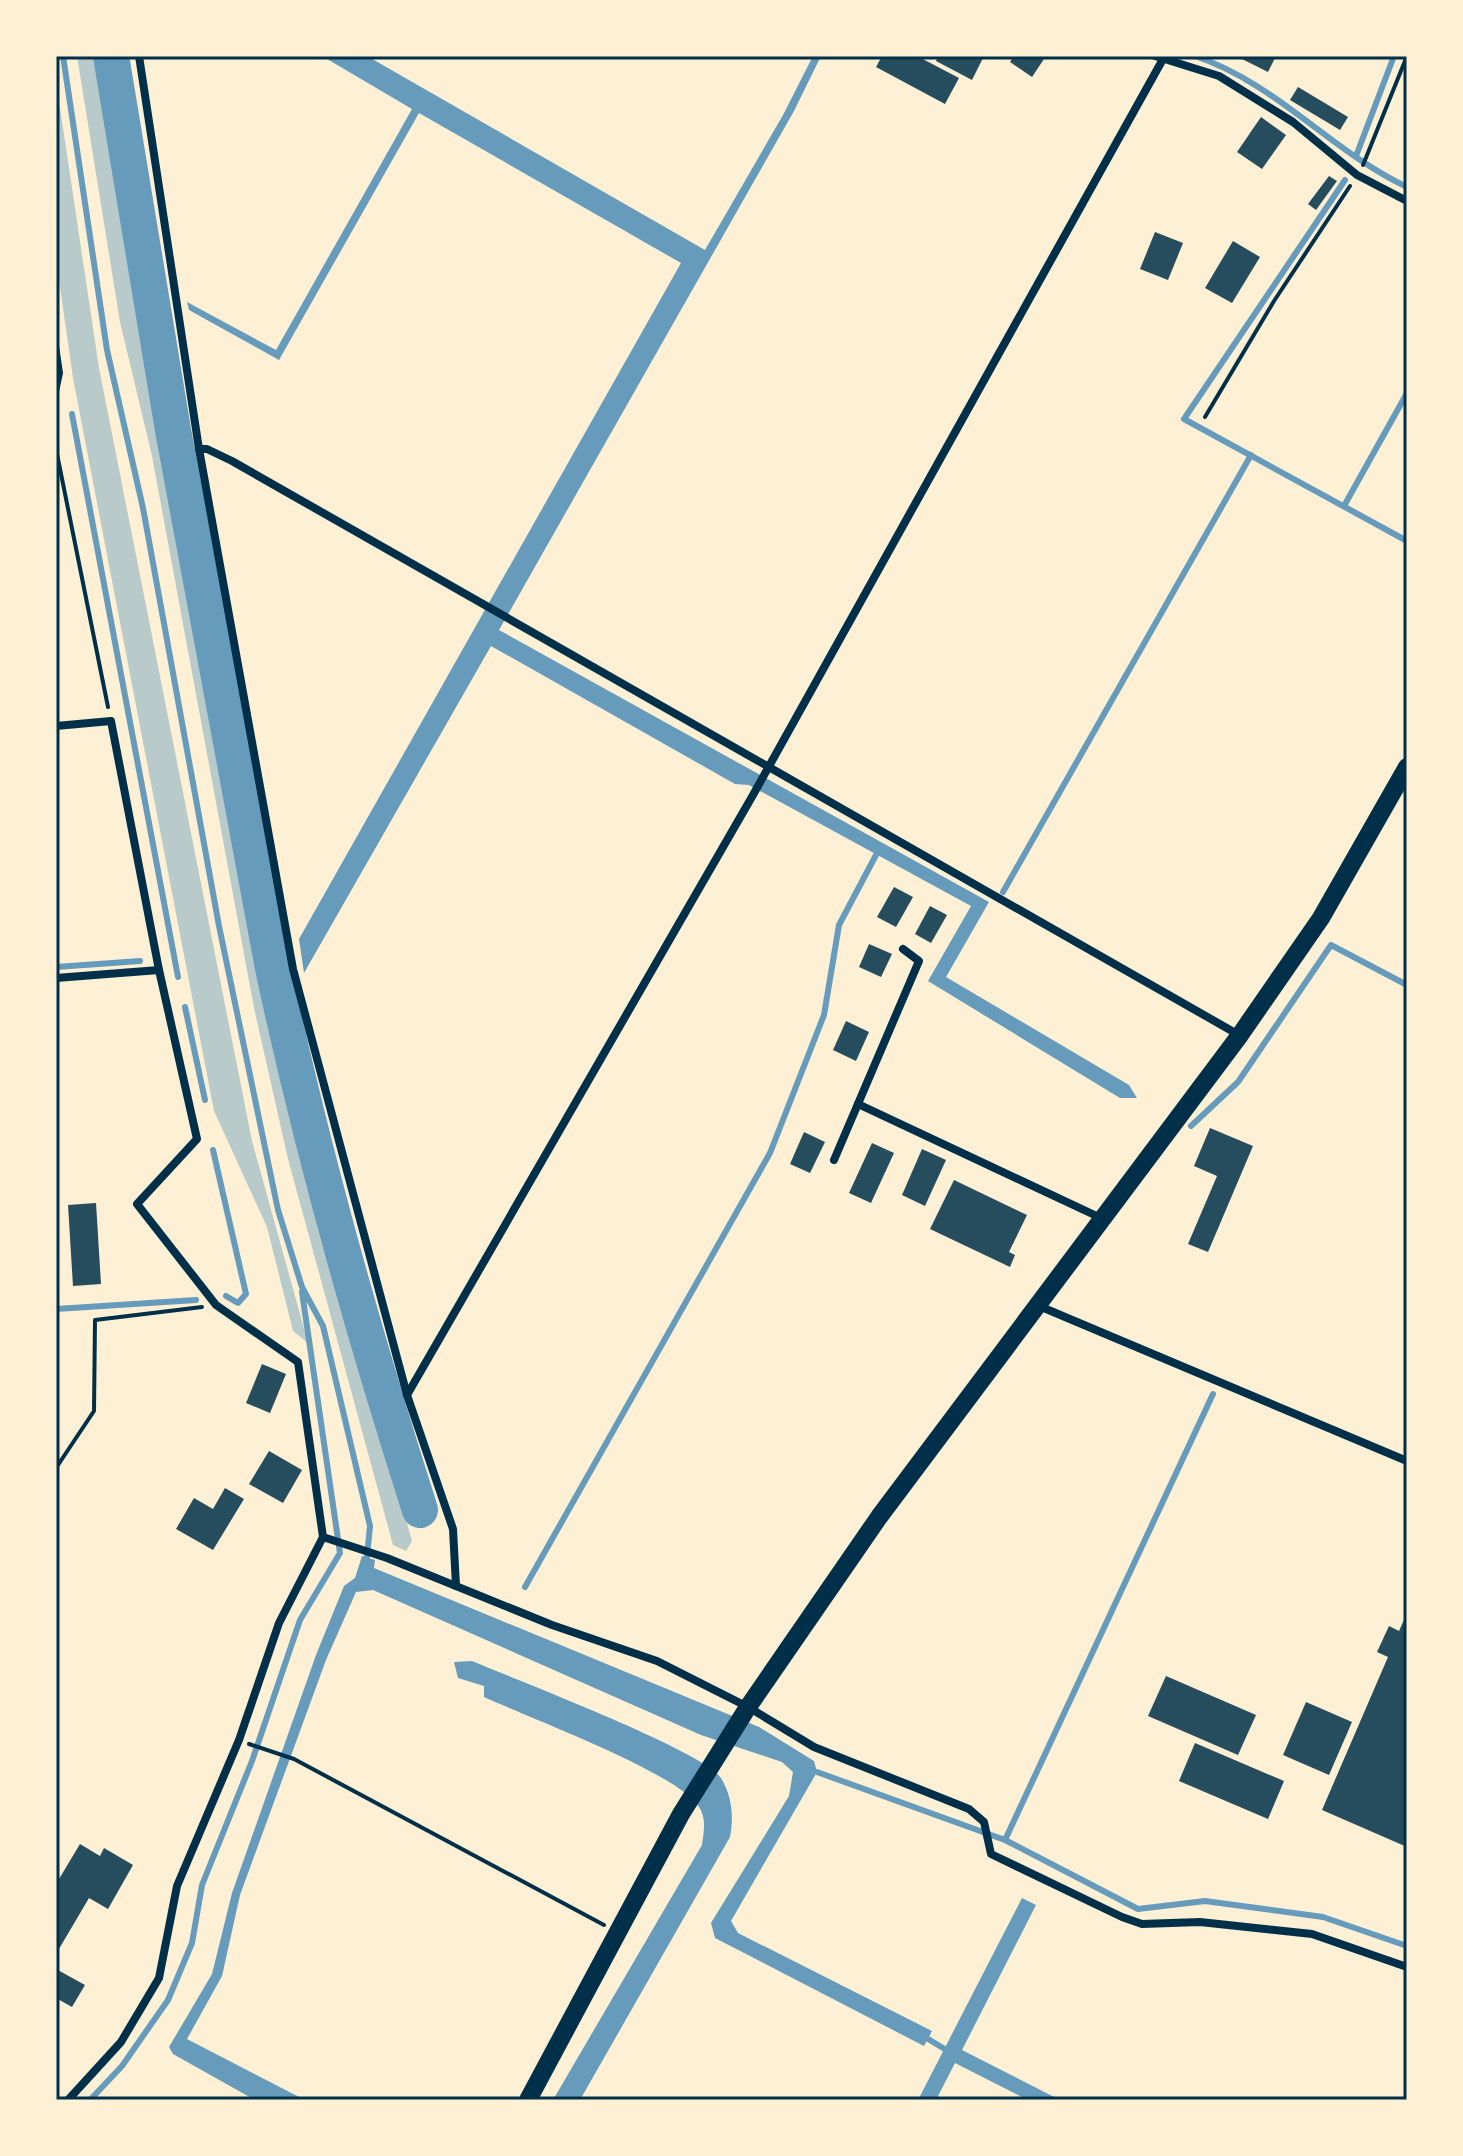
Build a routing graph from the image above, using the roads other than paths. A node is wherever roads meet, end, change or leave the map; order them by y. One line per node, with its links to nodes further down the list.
1 (139, 56): 4 (street)
2 (1159, 58): 3 (street); 6 (street)
3 (1407, 201)
4 (199, 449): 6 (street); 16 (street)
5 (56, 726): 9 (street)
6 (769, 767): 11 (street); 16 (street)
7 (1407, 767): 11 (main road)
8 (903, 949): 12 (street)
9 (159, 970): 10 (street); 18 (street)
10 (56, 978)
11 (1240, 1035): 14 (main road)
12 (858, 1104): 13 (street); 14 (street)
13 (834, 1160)
14 (1102, 1218): 15 (main road)
15 (1035, 1305): 17 (street); 20 (main road)
16 (407, 1395): 19 (street)
17 (1407, 1461)
18 (323, 1537): 19 (street); 22 (street)
19 (456, 1586): 20 (street)
20 (748, 1707): 21 (street); 23 (main road)
21 (1407, 1967)
22 (68, 2100)
23 (528, 2100)

